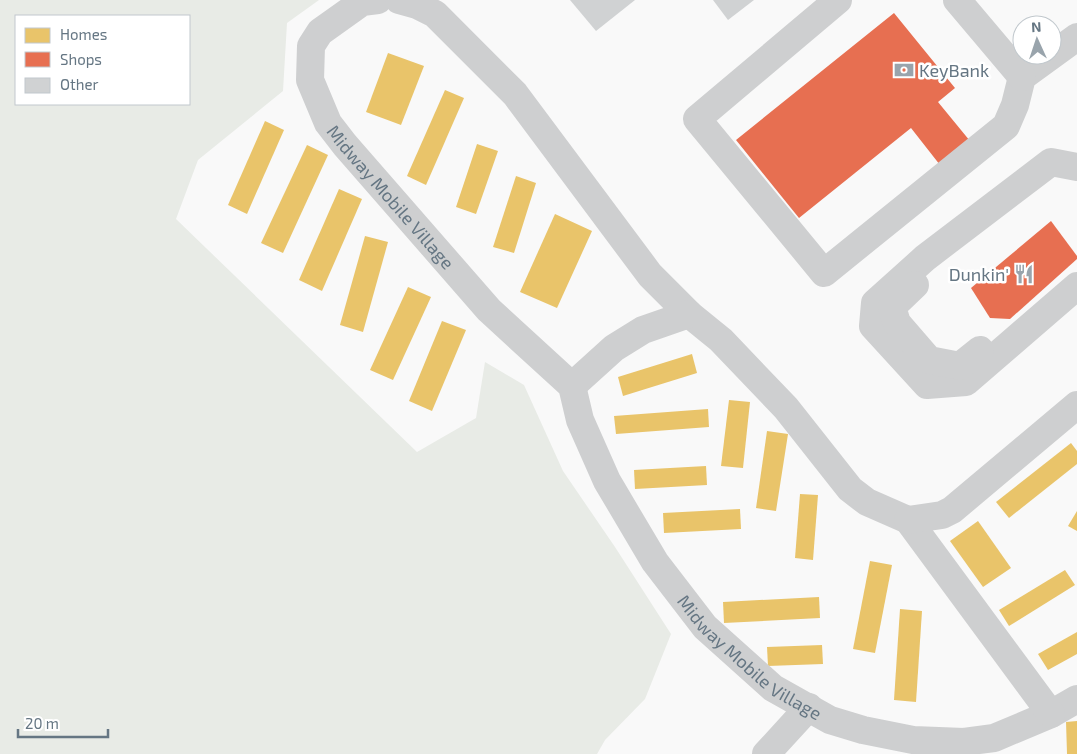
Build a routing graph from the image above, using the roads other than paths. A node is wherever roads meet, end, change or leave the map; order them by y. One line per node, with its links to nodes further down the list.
1 (378, 0): 10 (street, Midway Mobile Village)
2 (399, 0): 9 (street)
3 (838, 0): 6 (street)
4 (957, 0): 6 (street)
5 (1077, 37): 6 (street)
6 (1022, 77)
7 (1077, 167): 8 (street)
8 (1072, 290)
9 (690, 314): 10 (street); 12 (street)
10 (572, 386): 14 (street, Midway Mobile Village)
11 (1077, 405): 12 (street)
12 (908, 520): 15 (street)
13 (1077, 698): 15 (street, Midway Mobile Village)
14 (808, 707): 15 (street, Midway Mobile Village); 16 (street)
15 (1051, 714)
16 (766, 754)

